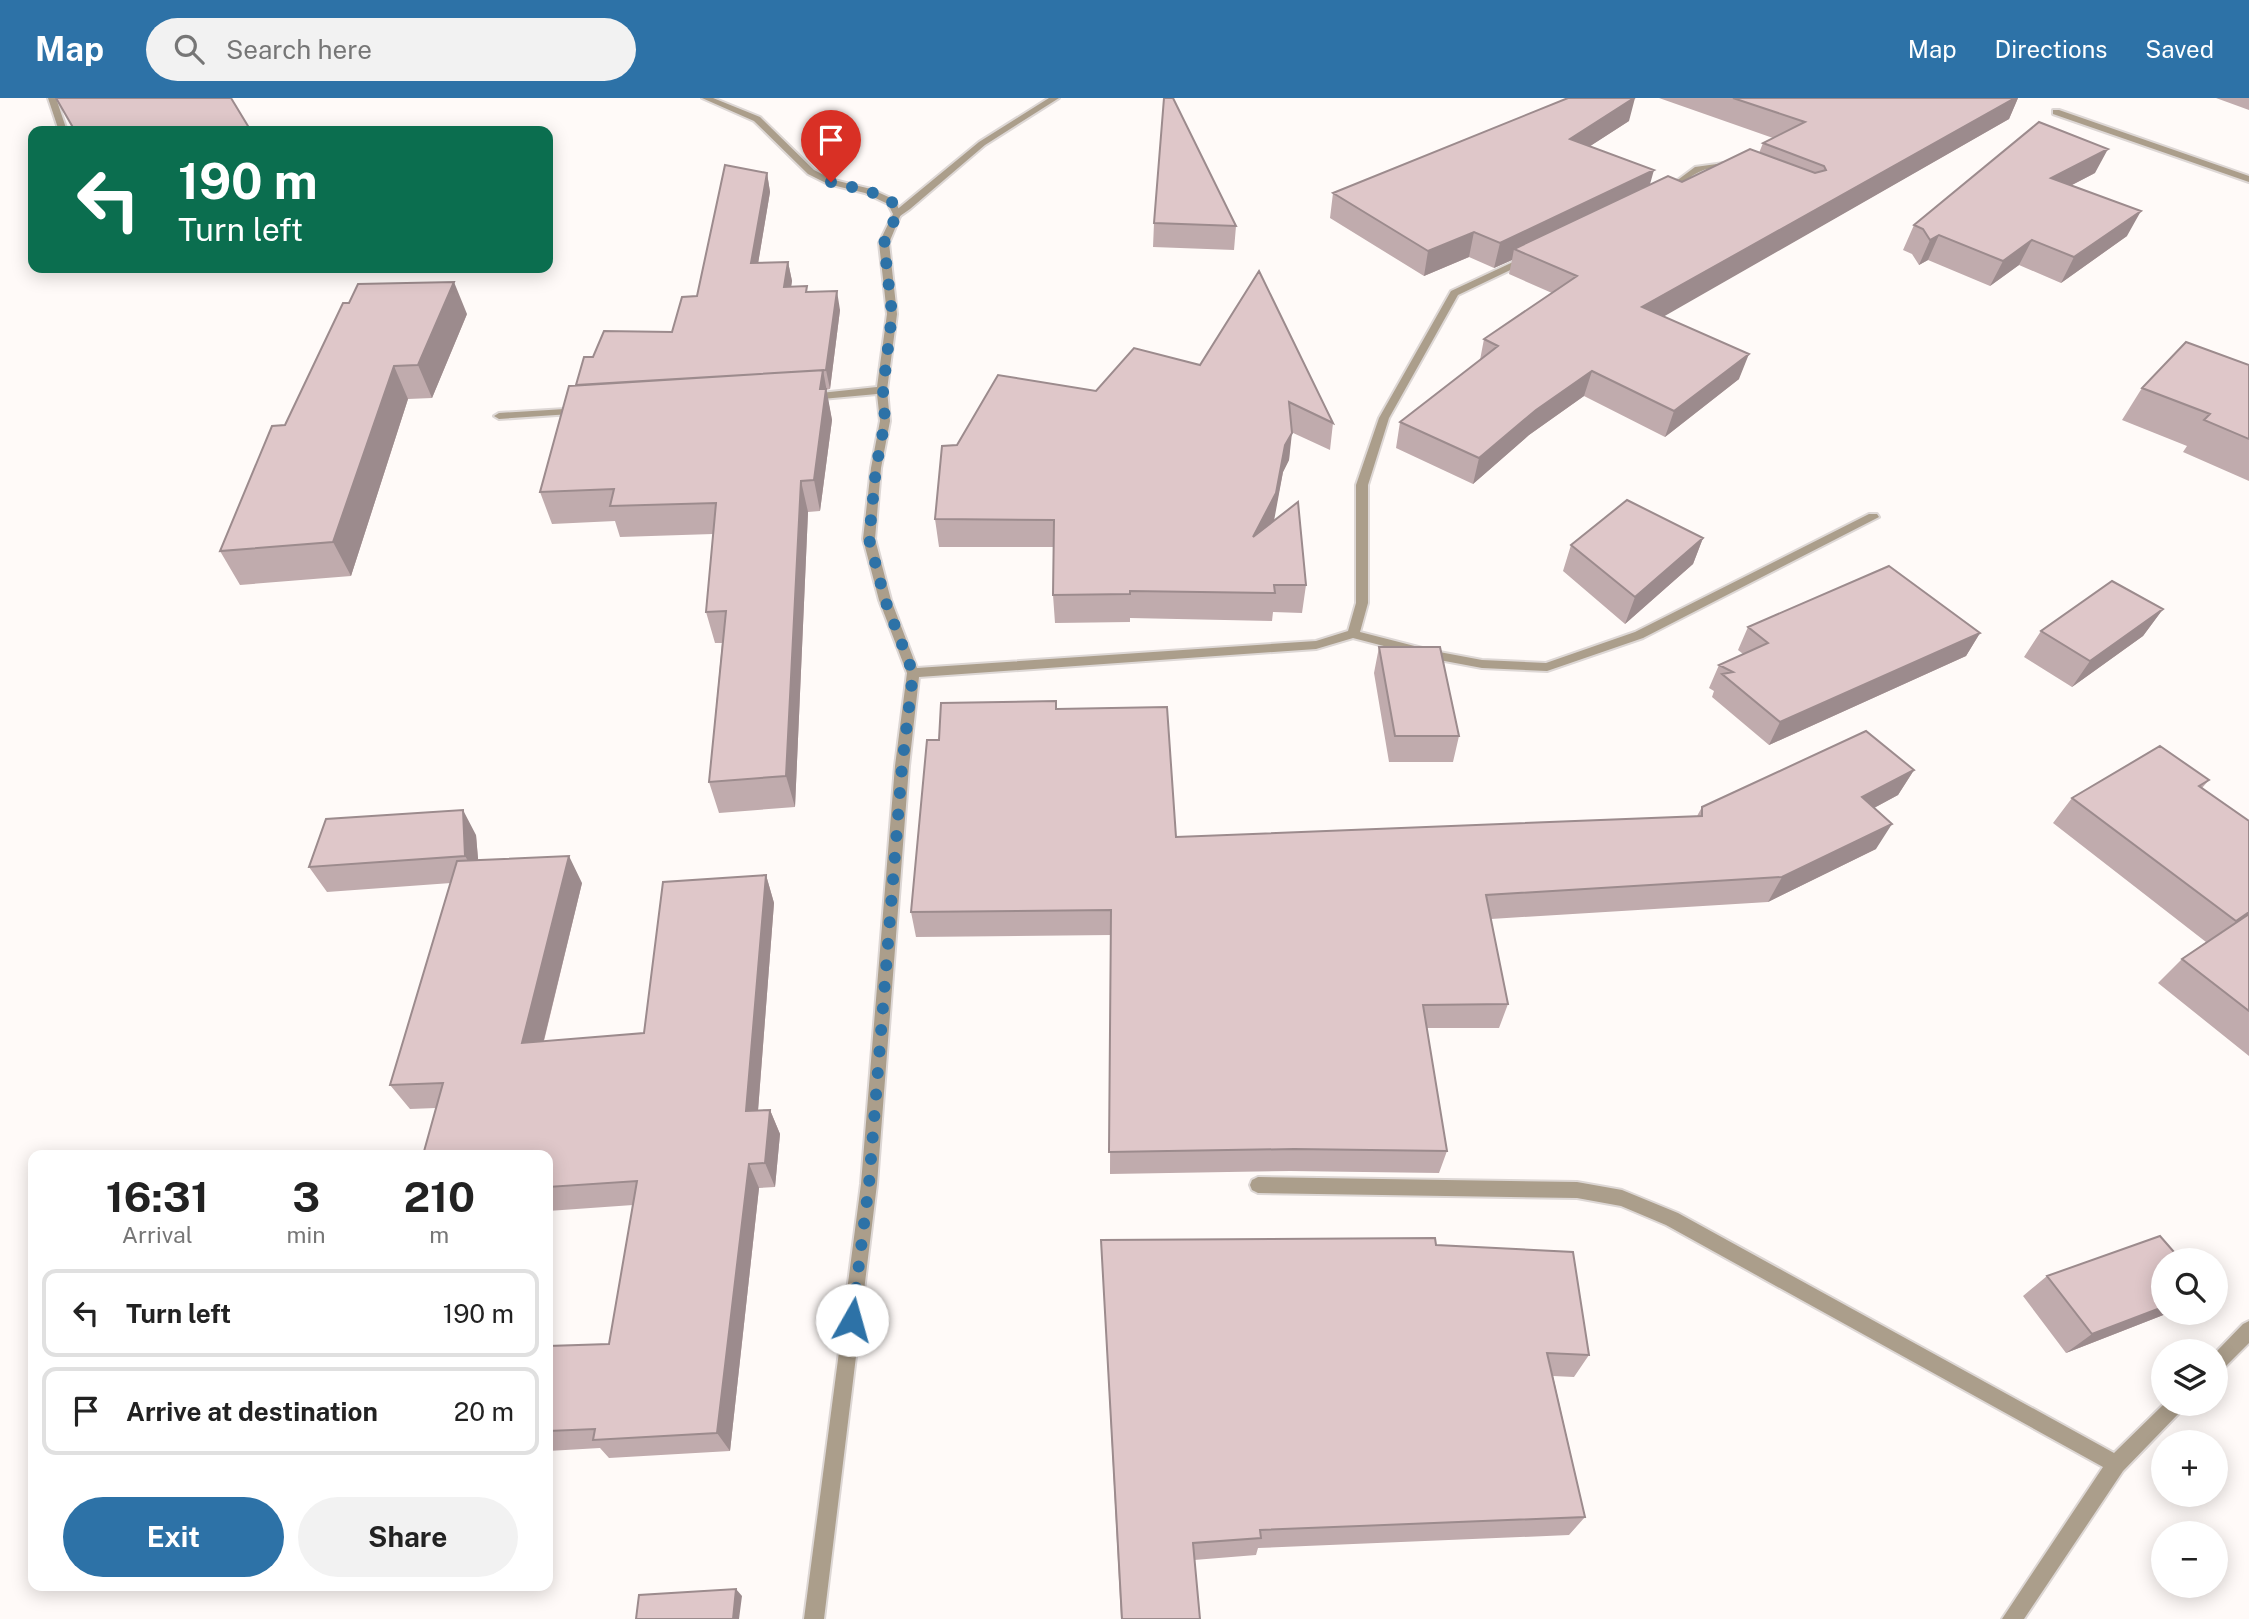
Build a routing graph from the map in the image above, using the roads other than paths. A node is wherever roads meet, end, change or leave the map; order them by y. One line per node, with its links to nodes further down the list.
1 (52, 98): 5 (street)
2 (706, 98): 9 (street)
3 (1055, 98): 9 (street)
4 (2056, 112): 7 (street)
5 (61, 126)
6 (1743, 168): 8 (street)
7 (2249, 179)
8 (1656, 196)
9 (897, 214): 11 (street)
10 (1540, 253): 16 (street)
11 (883, 390): 12 (street); 17 (street)
12 (799, 398)
13 (594, 410): 14 (street)
14 (499, 416)
15 (1873, 517): 16 (street)
16 (1353, 634): 17 (street)
17 (913, 673): 23 (street)
18 (1258, 1185): 22 (street)
19 (2249, 1330): 20 (street)
20 (2228, 1352)
21 (2164, 1416): 22 (street)
22 (2116, 1465): 24 (street)
23 (814, 1619)
24 (2012, 1619)

